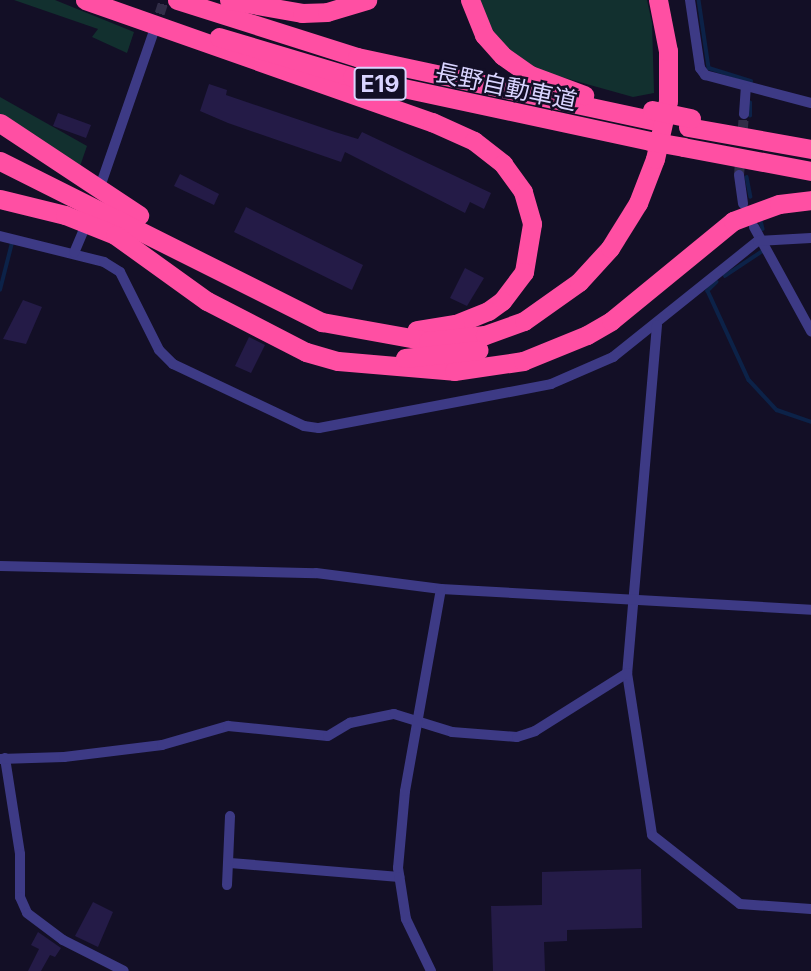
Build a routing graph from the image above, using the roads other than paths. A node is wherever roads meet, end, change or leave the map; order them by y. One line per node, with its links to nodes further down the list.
1 (85, 0): 36 (highway)
2 (117, 0): 20 (highway, 長野自動車道 / E19, bridge)
3 (177, 0): 14 (highway, 長野自動車道 / E19)
4 (229, 0): 5 (highway)
5 (366, 0)
6 (470, 0): 14 (highway)
7 (658, 0): 36 (highway)
8 (672, 0): 38 (highway)
9 (690, 0): 11 (street)
10 (153, 34): 22 (street)
11 (746, 88): 12 (street); 13 (street)
12 (811, 103)
13 (744, 114)
14 (652, 115): 15 (highway, 長野自動車道 / E19)
15 (689, 122): 17 (highway); 18 (highway, 長野自動車道 / E19)
16 (0, 123): 34 (highway)
17 (811, 144)
18 (811, 149)
19 (0, 161): 34 (highway)
20 (811, 171)
21 (739, 175): 25 (street)
22 (102, 181)
23 (0, 199): 27 (highway)
24 (811, 200): 38 (highway)
25 (743, 204)
26 (0, 208): 27 (highway)
27 (65, 215): 38 (highway)
28 (754, 227): 32 (street)
29 (83, 232): 33 (street)
30 (0, 236): 33 (street)
31 (811, 238): 32 (street)
32 (758, 241): 35 (street); 37 (street)
33 (74, 253): 35 (street)
34 (222, 270): 36 (highway)
35 (657, 325): 41 (street)
36 (348, 328)
37 (811, 331)
38 (355, 362)
39 (0, 566): 40 (street)
40 (441, 589): 41 (street); 44 (street)
41 (634, 599): 42 (street); 43 (street)
42 (811, 610)
43 (627, 673): 44 (street); 50 (street)
44 (418, 718): 45 (street); 48 (street)
45 (3, 758): 51 (street)
46 (230, 816): 47 (street)
47 (230, 863): 48 (street); 49 (street)
48 (399, 877): 52 (street)
49 (227, 885)
50 (811, 909)
51 (124, 971)
52 (431, 971)

